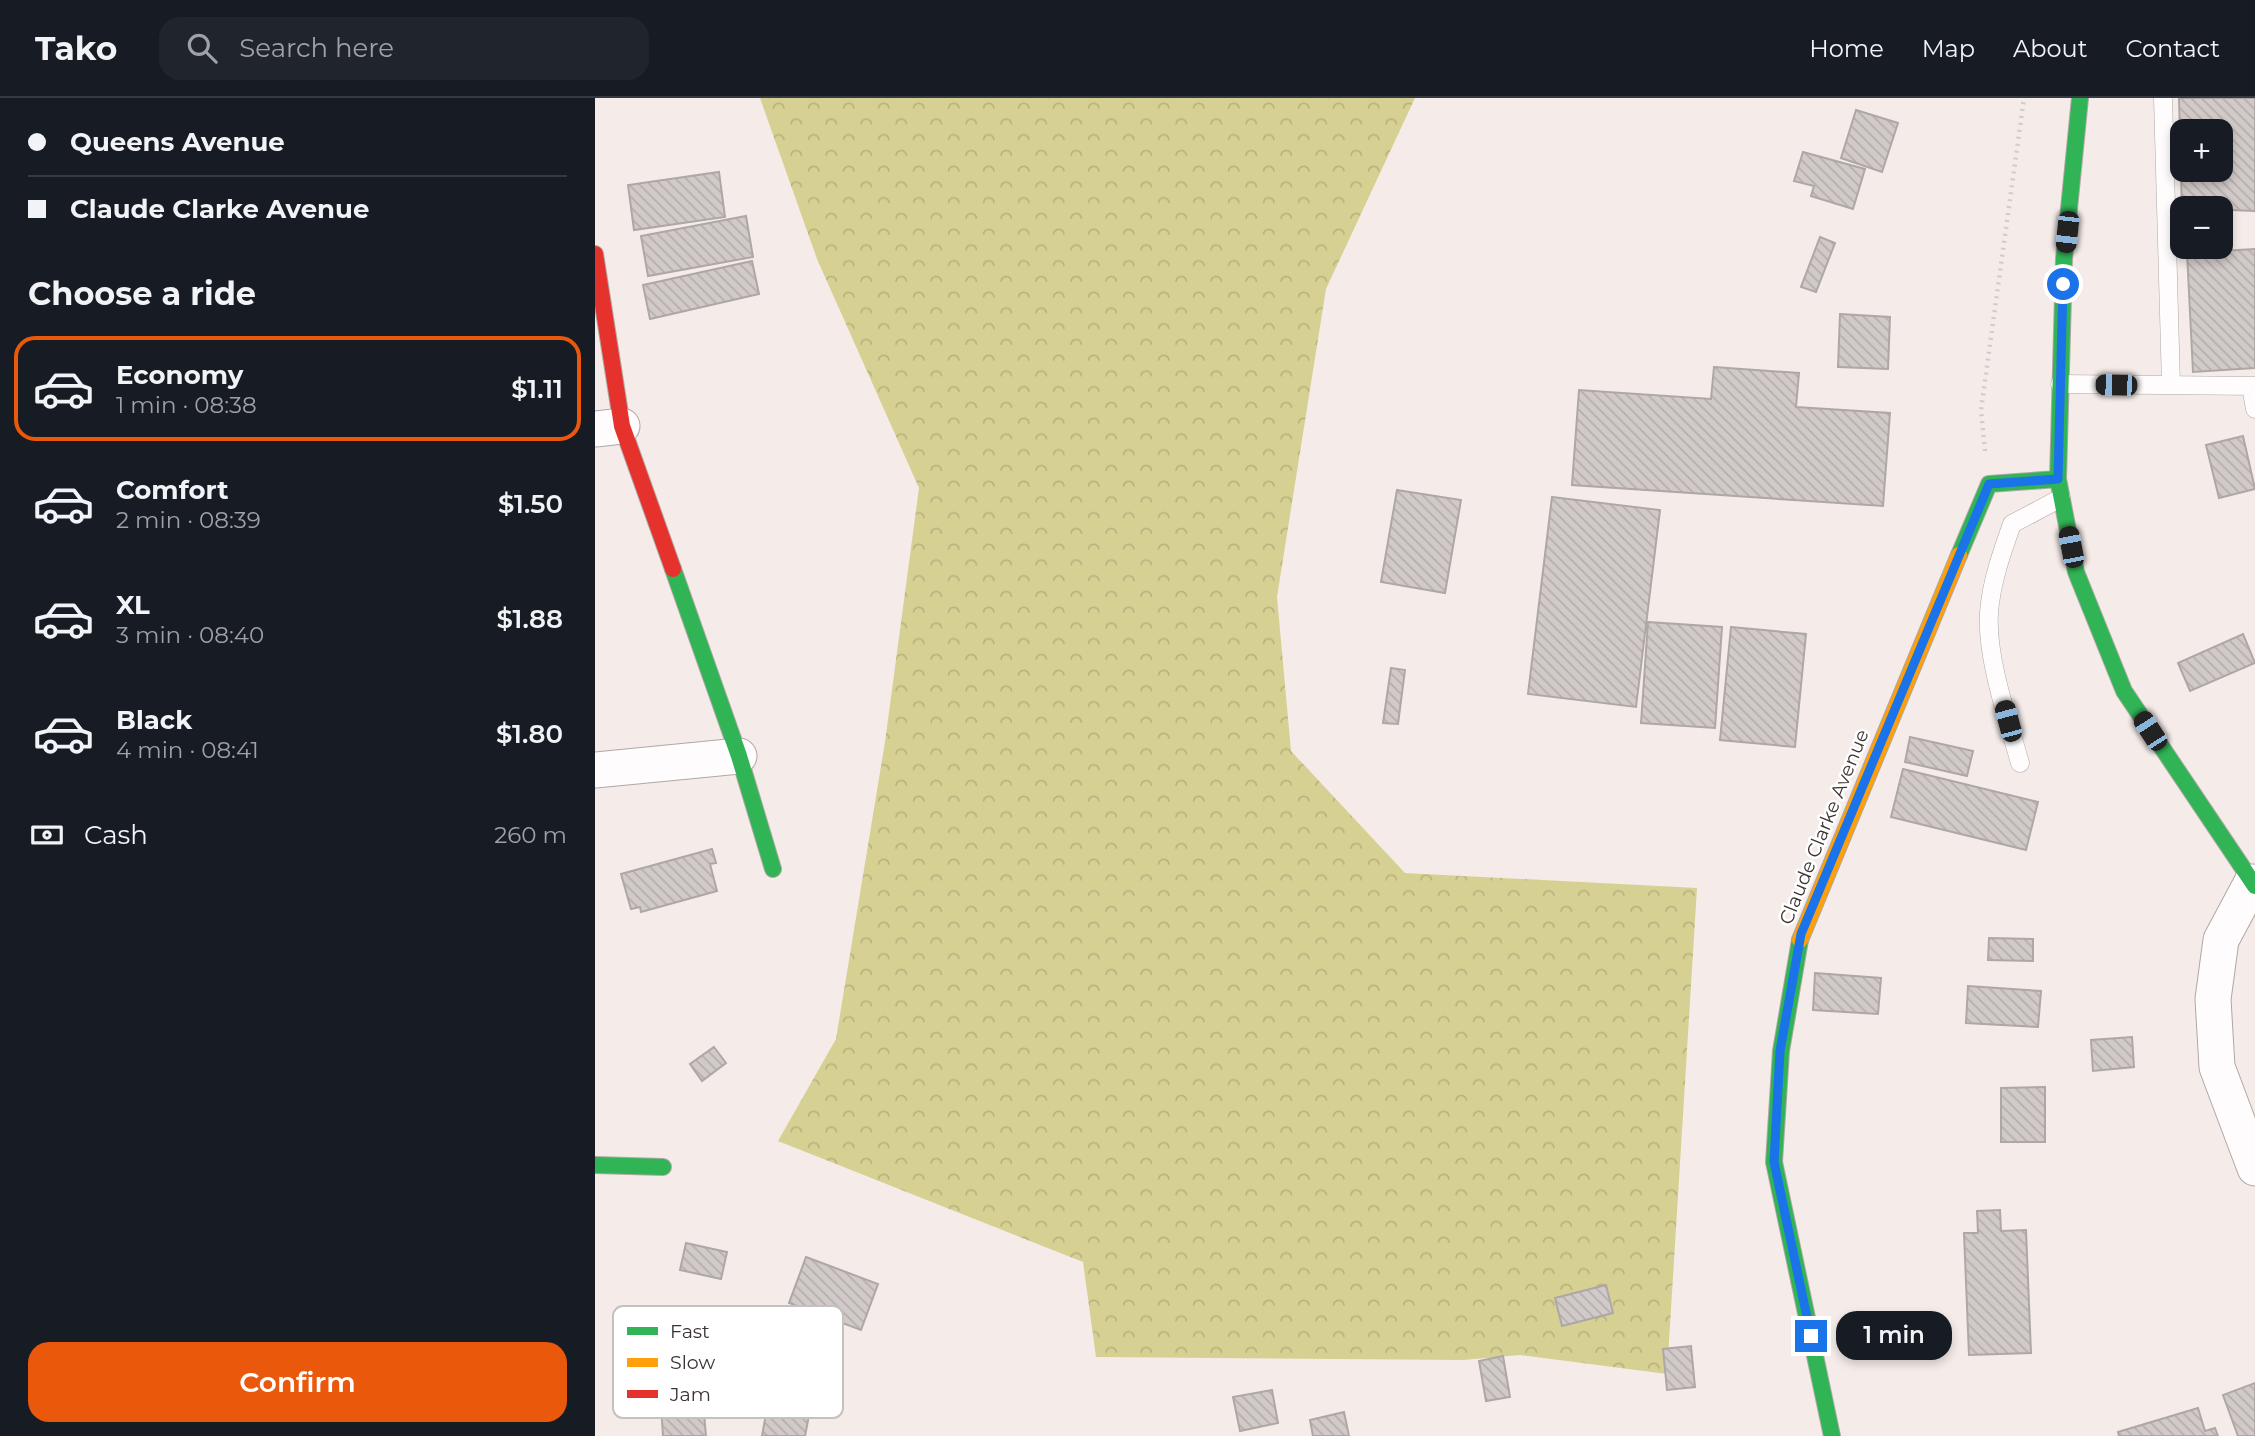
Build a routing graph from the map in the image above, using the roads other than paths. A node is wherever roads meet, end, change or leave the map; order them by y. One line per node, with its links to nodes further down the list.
1 (2080, 98): 4 (street)
2 (2163, 98): 5 (lane)
3 (595, 254): 8 (street)
4 (2060, 384): 5 (lane); 9 (street)
5 (2171, 386): 6 (lane)
6 (2253, 386): 7 (lane)
7 (2255, 408)
8 (609, 427): 11 (street)
9 (2058, 479): 10 (street); 19 (street, Claude Clarke Avenue)
10 (2061, 498): 12 (lane); 15 (street)
11 (739, 756): 13 (street); 14 (street)
12 (2020, 763)
13 (595, 770)
14 (773, 869)
15 (2253, 884): 18 (street)
16 (595, 1165): 17 (street)
17 (663, 1167)
18 (2255, 1168)
19 (1832, 1436)

